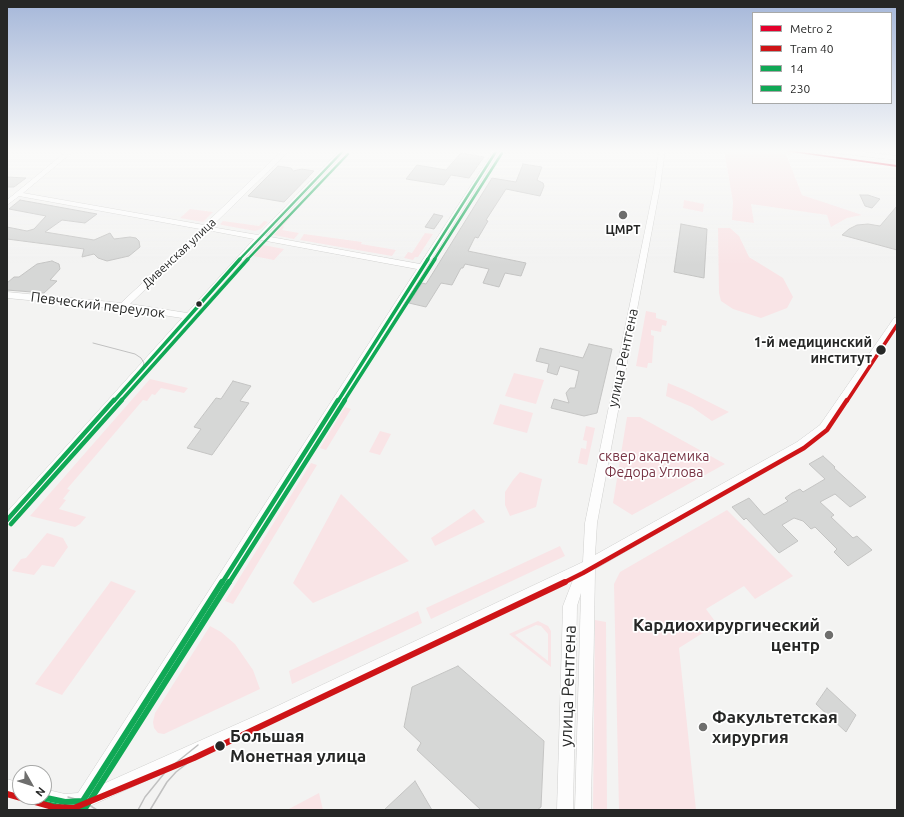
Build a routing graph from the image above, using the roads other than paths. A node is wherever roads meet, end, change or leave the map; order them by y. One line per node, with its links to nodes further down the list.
1 (25, 188): 6 (street)
2 (246, 188): 8 (street, Дивенская улица)
3 (307, 188): 9 (street)
4 (473, 188): 10 (street)
5 (657, 188): 16 (street, улица Рентгена)
6 (18, 194): 7 (street); 8 (street)
7 (7, 202)
8 (206, 227): 9 (street); 12 (street, Дивенская улица)
9 (260, 237): 10 (street); 13 (street)
10 (422, 267): 18 (street)
11 (7, 295): 12 (street, Певческий переулок)
12 (123, 306): 13 (street, Певческий переулок)
13 (189, 316): 15 (street)
14 (897, 320): 16 (street)
15 (7, 520)
16 (588, 566): 18 (street); 19 (street, улица Рентгена); 20 (street, улица Рентгена)
17 (52, 799): 18 (street)
18 (80, 805)
19 (565, 810)
20 (583, 810)

